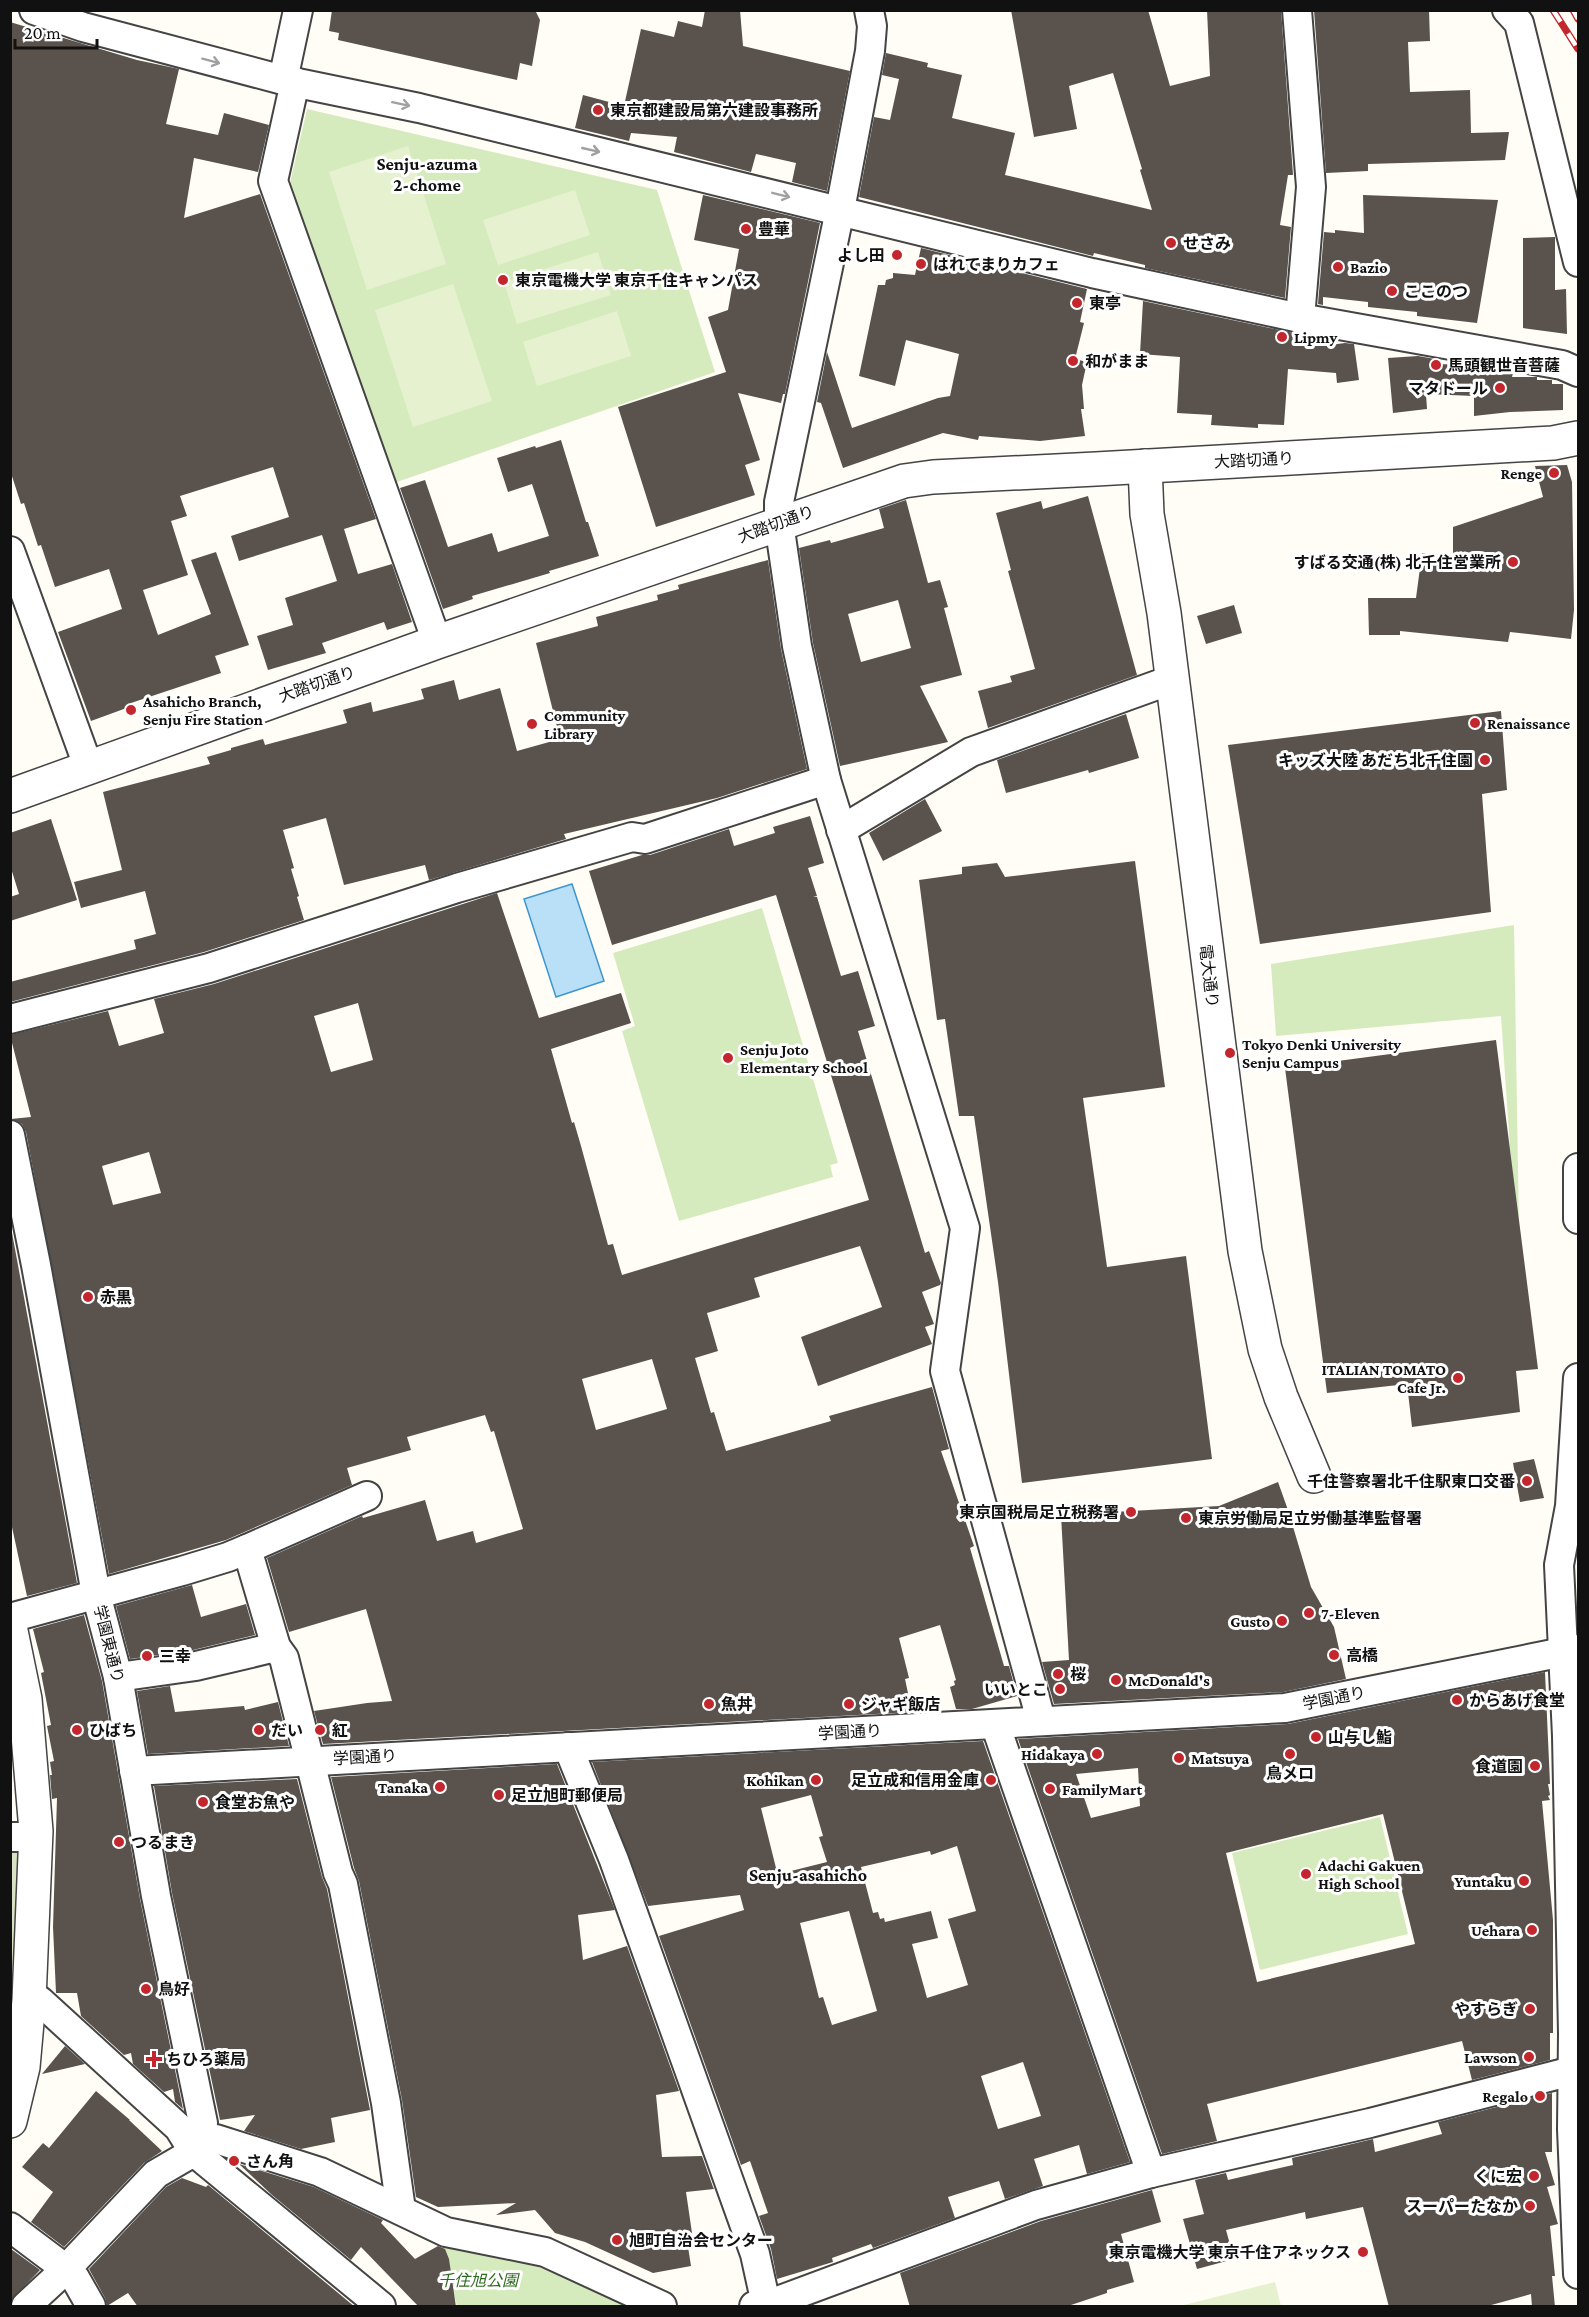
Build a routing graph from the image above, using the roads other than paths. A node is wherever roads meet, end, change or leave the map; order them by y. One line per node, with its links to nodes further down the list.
1 (34, 10): 6 (street, one-way to 6)
2 (298, 10): 6 (street)
3 (869, 10): 7 (street)
4 (1297, 10): 9 (street)
5 (1507, 10): 8 (street)
6 (289, 81): 7 (street, one-way to 7); 15 (street)
7 (840, 210): 9 (street); 13 (street)
8 (1578, 262)
9 (1300, 318): 10 (street)
10 (1578, 372)
11 (1578, 438): 12 (street, 大踏切通り)
12 (1145, 466): 13 (street, 大踏切通り); 16 (street, 電大通り)
13 (779, 523): 15 (street, 大踏切通り); 18 (street)
14 (10, 551): 17 (street)
15 (437, 642): 17 (street, 大踏切通り)
16 (1171, 680): 20 (street); 26 (street, 電大通り)
17 (87, 766): 19 (street, 大踏切通り)
18 (826, 780): 20 (street); 21 (street)
19 (10, 795)
20 (842, 830): 35 (street)
21 (10, 1019)
22 (10, 1135): 29 (street, 学園東通り)
23 (1578, 1168): 24 (street)
24 (1578, 1219)
25 (1578, 1378): 33 (street)
26 (1314, 1476)
27 (367, 1496): 28 (street)
28 (247, 1549): 29 (street); 32 (street)
29 (96, 1594): 30 (street); 34 (street, 学園東通り)
30 (10, 1618)
31 (10, 1626): 40 (street)
32 (276, 1647): 34 (street); 38 (street)
33 (1570, 1651): 35 (street, 学園通り); 42 (street)
34 (118, 1677): 39 (street, 学園東通り)
35 (1041, 1720): 36 (street, 学園通り)
36 (995, 1724): 37 (street, 学園通り); 45 (street)
37 (568, 1747): 38 (street, 学園通り); 50 (street)
38 (309, 1761): 39 (street, 学園通り); 46 (street)
39 (134, 1771): 44 (street, 学園東通り)
40 (23, 1837): 41 (street)
41 (29, 2000): 43 (street); 44 (street)
42 (1572, 2072): 45 (street); 49 (street)
43 (10, 2121)
44 (194, 2152): 46 (street); 48 (street); 53 (street)
45 (1152, 2173): 50 (street)
46 (401, 2210): 54 (street)
47 (10, 2227): 48 (street)
48 (66, 2269): 51 (street); 52 (street)
49 (1578, 2274)
50 (760, 2305)
51 (26, 2307)
52 (91, 2307)
53 (381, 2307)
54 (662, 2307)

